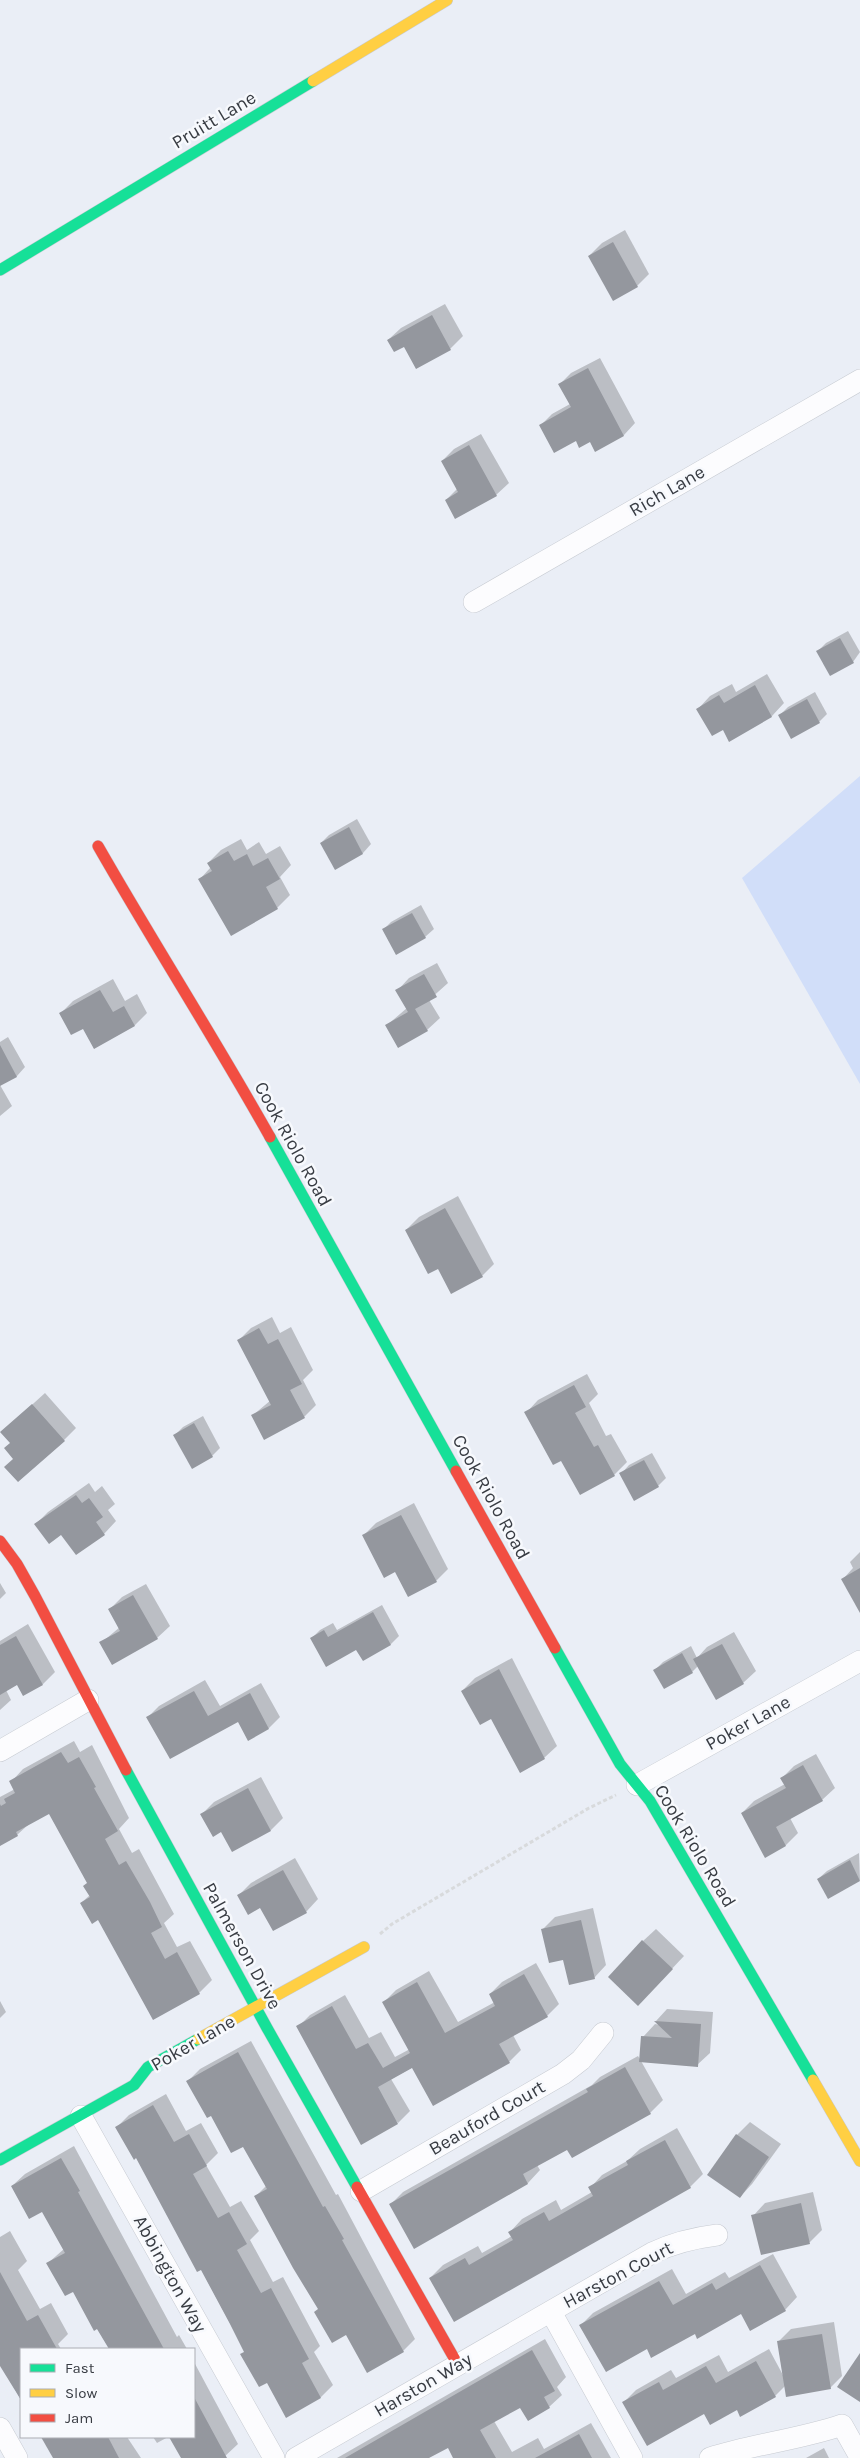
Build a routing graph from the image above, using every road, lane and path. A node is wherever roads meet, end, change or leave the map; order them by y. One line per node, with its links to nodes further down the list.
1 (447, 0): 2 (street, Pruitt Lane)
2 (0, 270)
3 (860, 380): 4 (street, Rich Lane)
4 (474, 602)
5 (98, 846): 10 (street, Cook Riolo Road)
6 (0, 1541): 8 (street, Palmerson Drive)
7 (860, 1661): 10 (street, Poker Lane)
8 (88, 1700): 9 (street); 12 (street, Palmerson Drive)
9 (0, 1751)
10 (637, 1784): 11 (path); 16 (street, Cook Riolo Road)
11 (364, 1947): 12 (street, Poker Lane)
12 (255, 2008): 14 (street, Poker Lane); 17 (street, Palmerson Drive)
13 (603, 2032): 17 (street, Beauford Court)
14 (81, 2116): 15 (street, Poker Lane); 24 (street, Abbington Way)
15 (0, 2160)
16 (860, 2161)
17 (361, 2191): 20 (street, Palmerson Drive)
18 (716, 2235): 19 (street, Harston Court)
19 (551, 2312): 20 (street, Harston Way); 26 (street)
20 (458, 2365): 25 (street, Harston Way)
21 (0, 2428): 23 (street)
22 (860, 2457): 27 (street)
23 (17, 2458)
24 (274, 2458)
25 (296, 2458)
26 (632, 2458)
27 (710, 2458)

